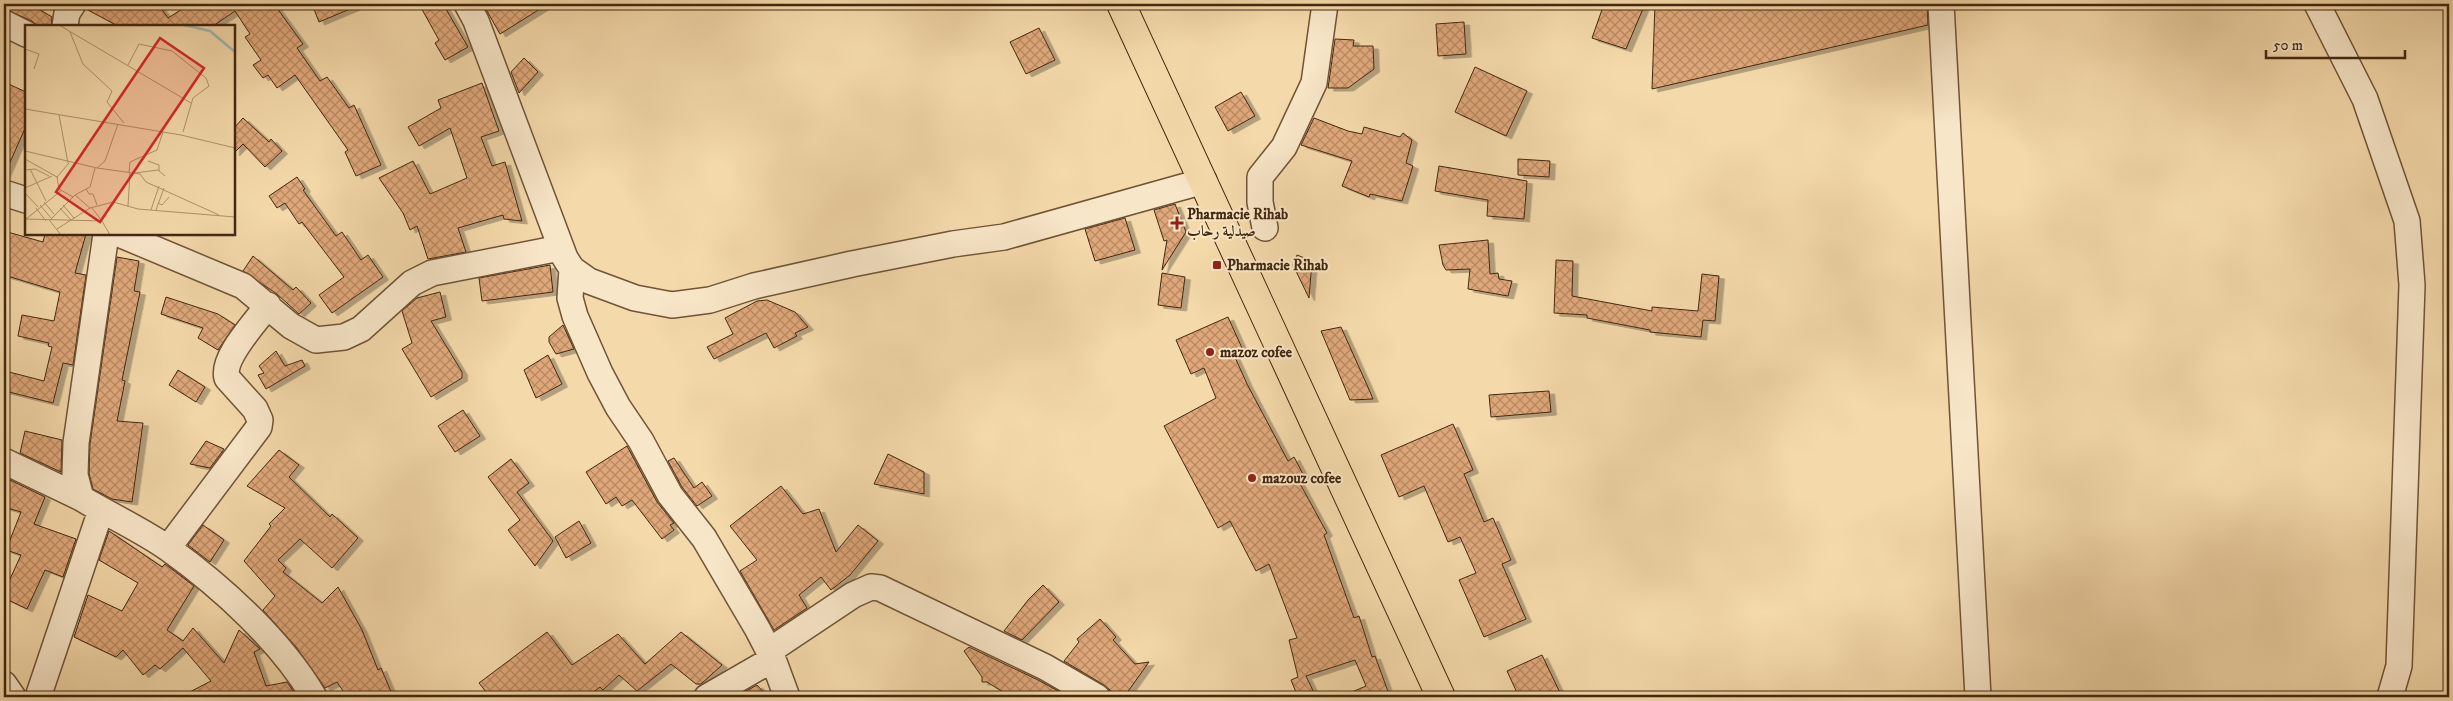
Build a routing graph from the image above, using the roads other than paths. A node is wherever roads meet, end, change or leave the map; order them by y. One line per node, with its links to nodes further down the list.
1 (73, 4): 8 (street)
2 (467, 4): 16 (street)
3 (1121, 4): 10 (main road)
4 (1325, 4): 13 (street)
5 (1941, 4): 31 (street)
6 (2317, 4): 32 (street)
7 (4, 23): 9 (street)
8 (65, 25)
9 (25, 34)
10 (1204, 181): 17 (street); 30 (main road)
11 (4, 193): 12 (street)
12 (25, 200)
13 (1265, 228)
14 (106, 235): 20 (street)
15 (121, 235): 18 (street)
16 (560, 248): 17 (street); 18 (street)
17 (572, 269): 22 (street)
18 (268, 305): 21 (street)
19 (4, 461): 20 (street)
20 (91, 504): 21 (street); 25 (street)
21 (168, 548): 26 (street)
22 (771, 655): 27 (street); 28 (street); 29 (street)
23 (4, 684): 24 (street)
24 (13, 697)
25 (38, 697)
26 (314, 697)
27 (707, 697)
28 (787, 697)
29 (1097, 697)
30 (1441, 697)
31 (1978, 697)
32 (2390, 697)

